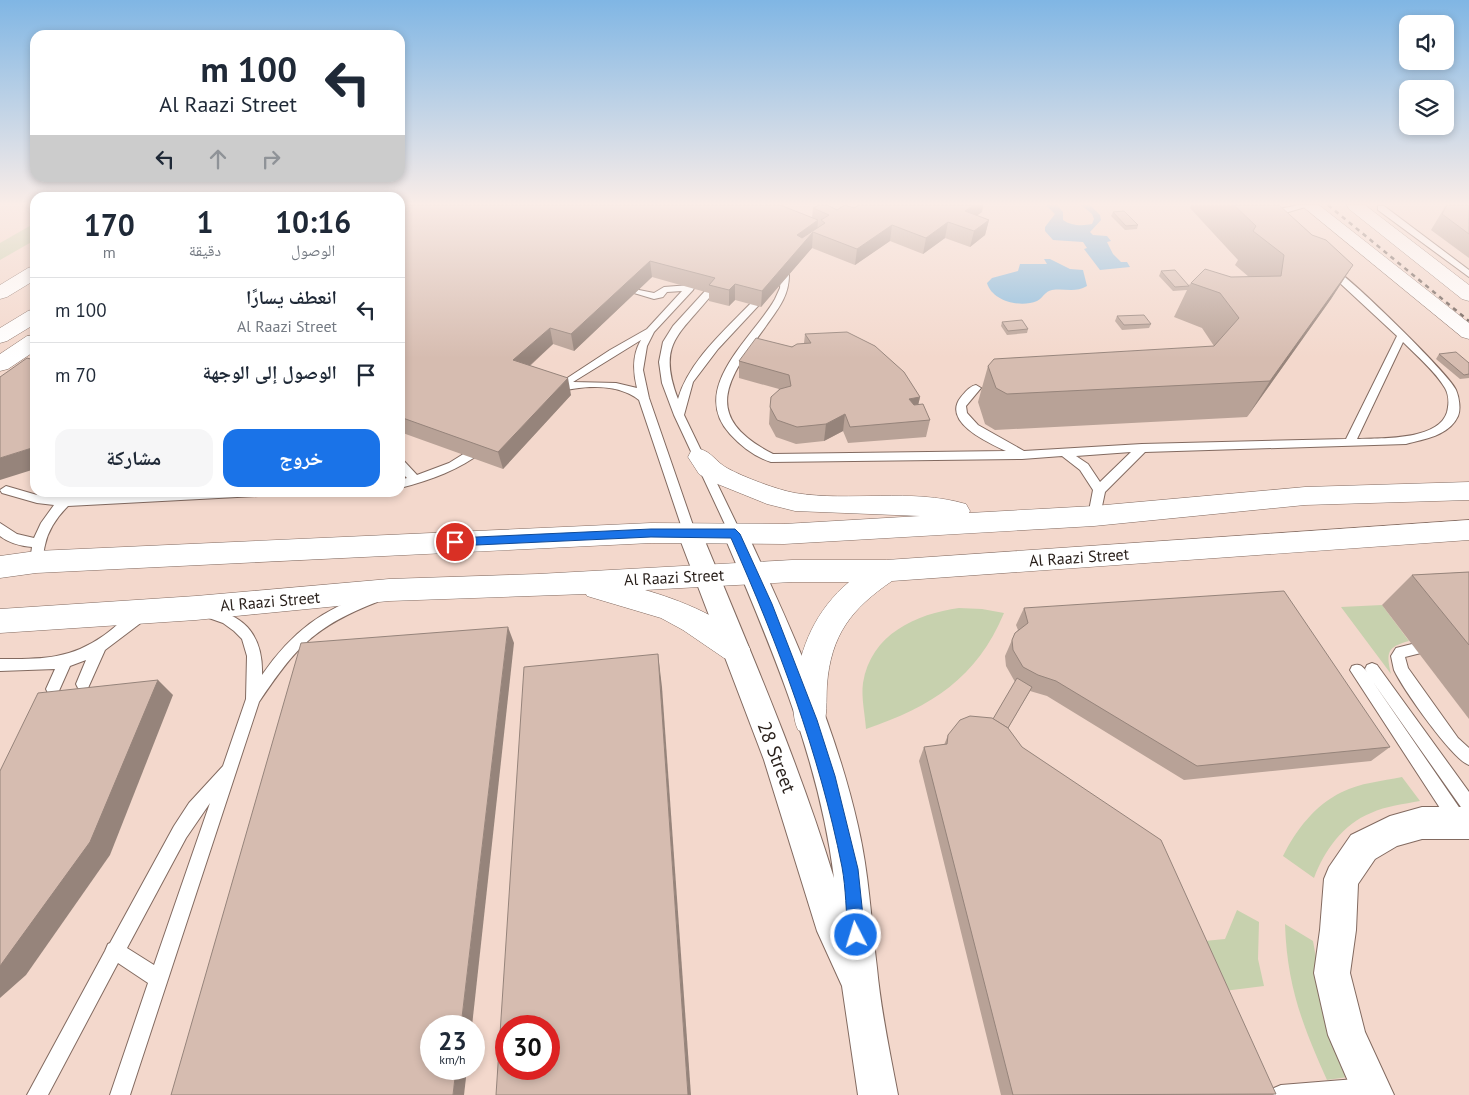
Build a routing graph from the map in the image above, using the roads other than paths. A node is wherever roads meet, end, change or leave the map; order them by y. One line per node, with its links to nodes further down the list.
1 (1372, 256): 15 (main road)
2 (1420, 256): 11 (main road)
3 (1446, 256): 6 (lane)
4 (769, 263): 28 (lane)
5 (1323, 264): 16 (lane)
6 (1469, 274)
7 (30, 275): 9 (main road)
8 (637, 291): 14 (lane)
9 (0, 293)
10 (708, 293): 23 (lane)
11 (1469, 295)
12 (754, 305): 23 (lane)
13 (30, 318): 17 (main road)
14 (650, 331): 22 (lane); 22 (lane)
15 (1469, 333)
16 (1402, 335): 25 (lane); 25 (lane)
17 (0, 337)
18 (30, 346): 20 (main road)
19 (30, 364): 20 (main road)
20 (4, 373)
21 (976, 388): 28 (lane)
22 (644, 398): 45 (lane)
23 (679, 415): 29 (lane)
24 (493, 438): 31 (lane)
25 (1350, 443): 26 (lane)
26 (1142, 448): 27 (lane); 35 (lane)
27 (1064, 452): 28 (lane); 35 (lane)
28 (1022, 455)
29 (700, 457): 42 (main road); 46 (lane)
30 (405, 469): 31 (lane)
31 (415, 480): 32 (lane)
32 (405, 483)
33 (1469, 485): 37 (main road)
34 (6, 490): 40 (lane)
35 (1099, 490): 41 (lane)
36 (1469, 491): 37 (main road)
37 (1435, 492): 41 (main road)
38 (70, 497): 40 (lane)
39 (162, 497): 40 (lane)
40 (65, 502): 47 (lane)
41 (1094, 516): 42 (main road)
42 (995, 520): 46 (main road)
43 (0, 528): 47 (lane)
44 (1469, 530): 49 (main road, Al Raazi Street)
45 (690, 534): 46 (main road); 47 (main road); 51 (street, 28 Street)
46 (735, 534): 50 (street, 28 Street)
47 (37, 552): 48 (main road)
48 (0, 567)
49 (886, 570): 50 (main road, Al Raazi Street); 66 (main road)
50 (752, 572): 51 (main road, Al Raazi Street); 66 (street, 28 Street)
51 (706, 575): 52 (main road, Al Raazi Street); 58 (street, 28 Street)
52 (538, 585): 53 (main road, Al Raazi Street); 58 (main road)
53 (388, 590): 54 (main road, Al Raazi Street); 65 (lane)
54 (196, 608): 55 (main road, Al Raazi Street); 65 (lane)
55 (147, 611): 56 (main road, Al Raazi Street); 57 (lane)
56 (0, 621)
57 (100, 645): 60 (lane); 63 (lane)
58 (736, 649): 72 (street, 28 Street)
59 (1416, 649): 67 (lane)
60 (65, 662): 61 (lane); 64 (lane)
61 (4, 667)
62 (1364, 669): 69 (lane)
63 (83, 684)
64 (53, 689)
65 (253, 699): 68 (lane)
66 (810, 720): 72 (street, 28 Street)
67 (1469, 758)
68 (230, 768): 70 (lane); 71 (lane)
69 (1466, 817): 73 (street)
70 (114, 950): 71 (lane); 74 (lane)
71 (159, 979): 75 (lane)
72 (860, 981): 76 (street, 28 Street)
73 (1373, 1091): 77 (lane)
74 (37, 1095)
75 (120, 1095)
76 (878, 1095)
77 (1281, 1095)

